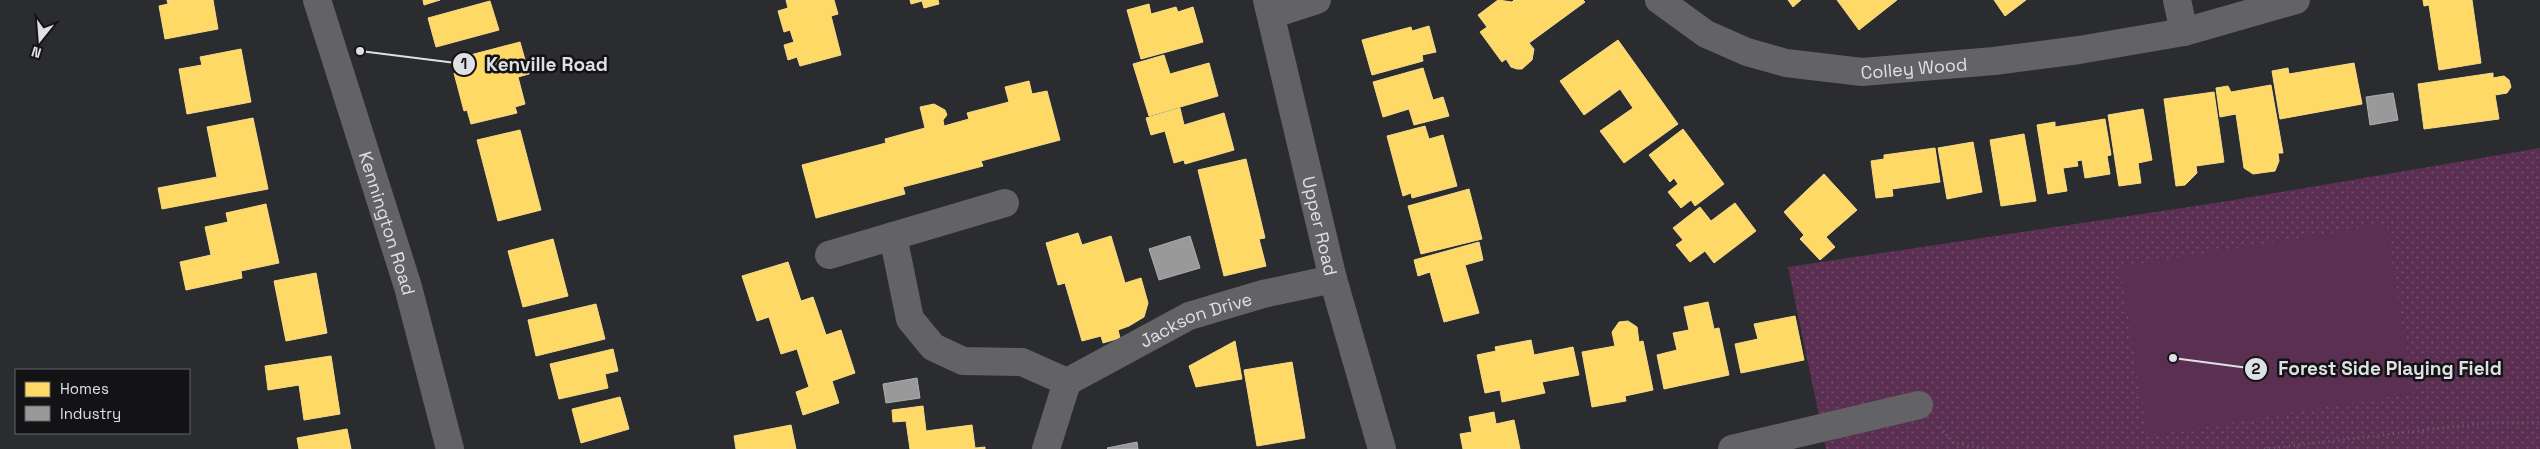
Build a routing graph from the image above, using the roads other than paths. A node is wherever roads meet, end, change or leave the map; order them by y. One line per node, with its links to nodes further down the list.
1 (317, 0): 14 (street, Kennington Road)
2 (1317, 0): 6 (street)
3 (1659, 0): 7 (street, Colley Wood)
4 (2177, 0): 7 (street)
5 (2296, 0): 7 (street, Colley Wood)
6 (1269, 8): 11 (street, Upper Road)
7 (2184, 32)
8 (1005, 203): 9 (street)
9 (893, 236): 10 (street); 12 (street)
10 (829, 255)
11 (1333, 279): 12 (street, Jackson Drive); 16 (street, Upper Road)
12 (1067, 382): 15 (street)
13 (1919, 405): 17 (street)
14 (450, 449)
15 (1046, 449)
16 (1382, 449)
17 (1732, 449)

